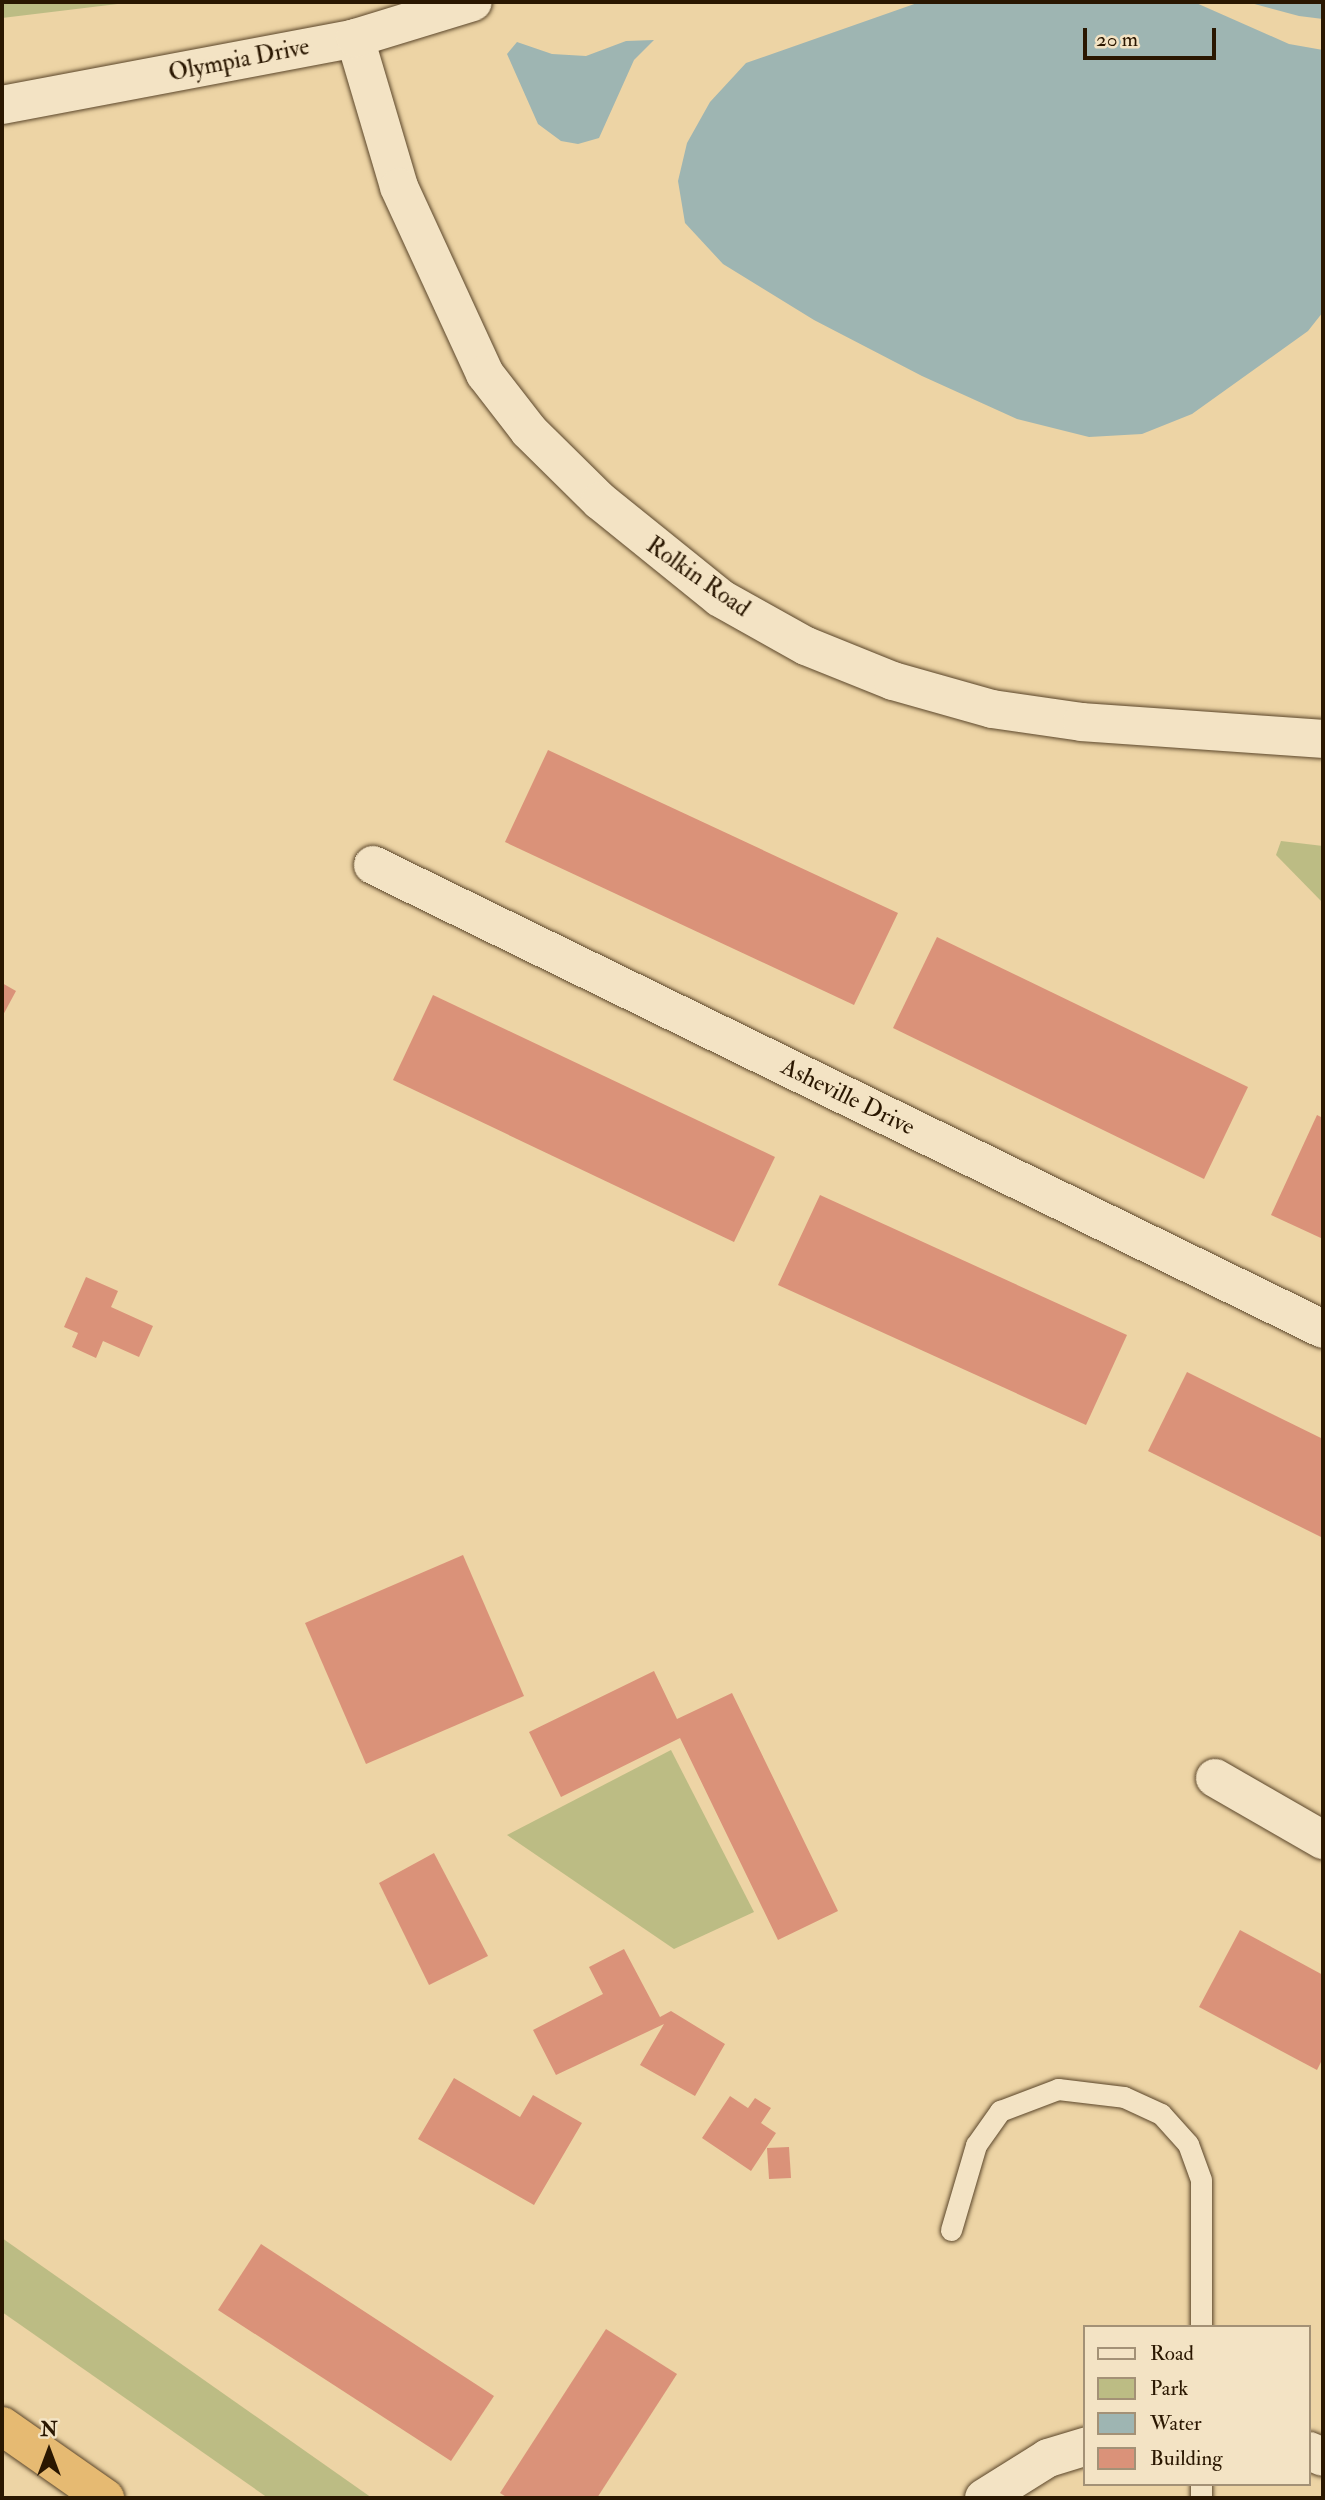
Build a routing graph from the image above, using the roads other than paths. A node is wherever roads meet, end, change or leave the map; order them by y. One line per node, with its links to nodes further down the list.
1 (472, 2): 2 (street, Olympia Drive)
2 (355, 38): 3 (street, Olympia Drive); 4 (street, Rolkin Road)
3 (2, 105)
4 (1323, 739)
5 (373, 865): 6 (street, Asheville Drive)
6 (1323, 1329)
7 (1215, 1778): 8 (street)
8 (1323, 1839)
9 (951, 2230): 10 (lane)
10 (1201, 2325)
11 (2, 2426): 13 (highway)
12 (1084, 2446): 14 (street)
13 (105, 2498)
14 (984, 2498)

